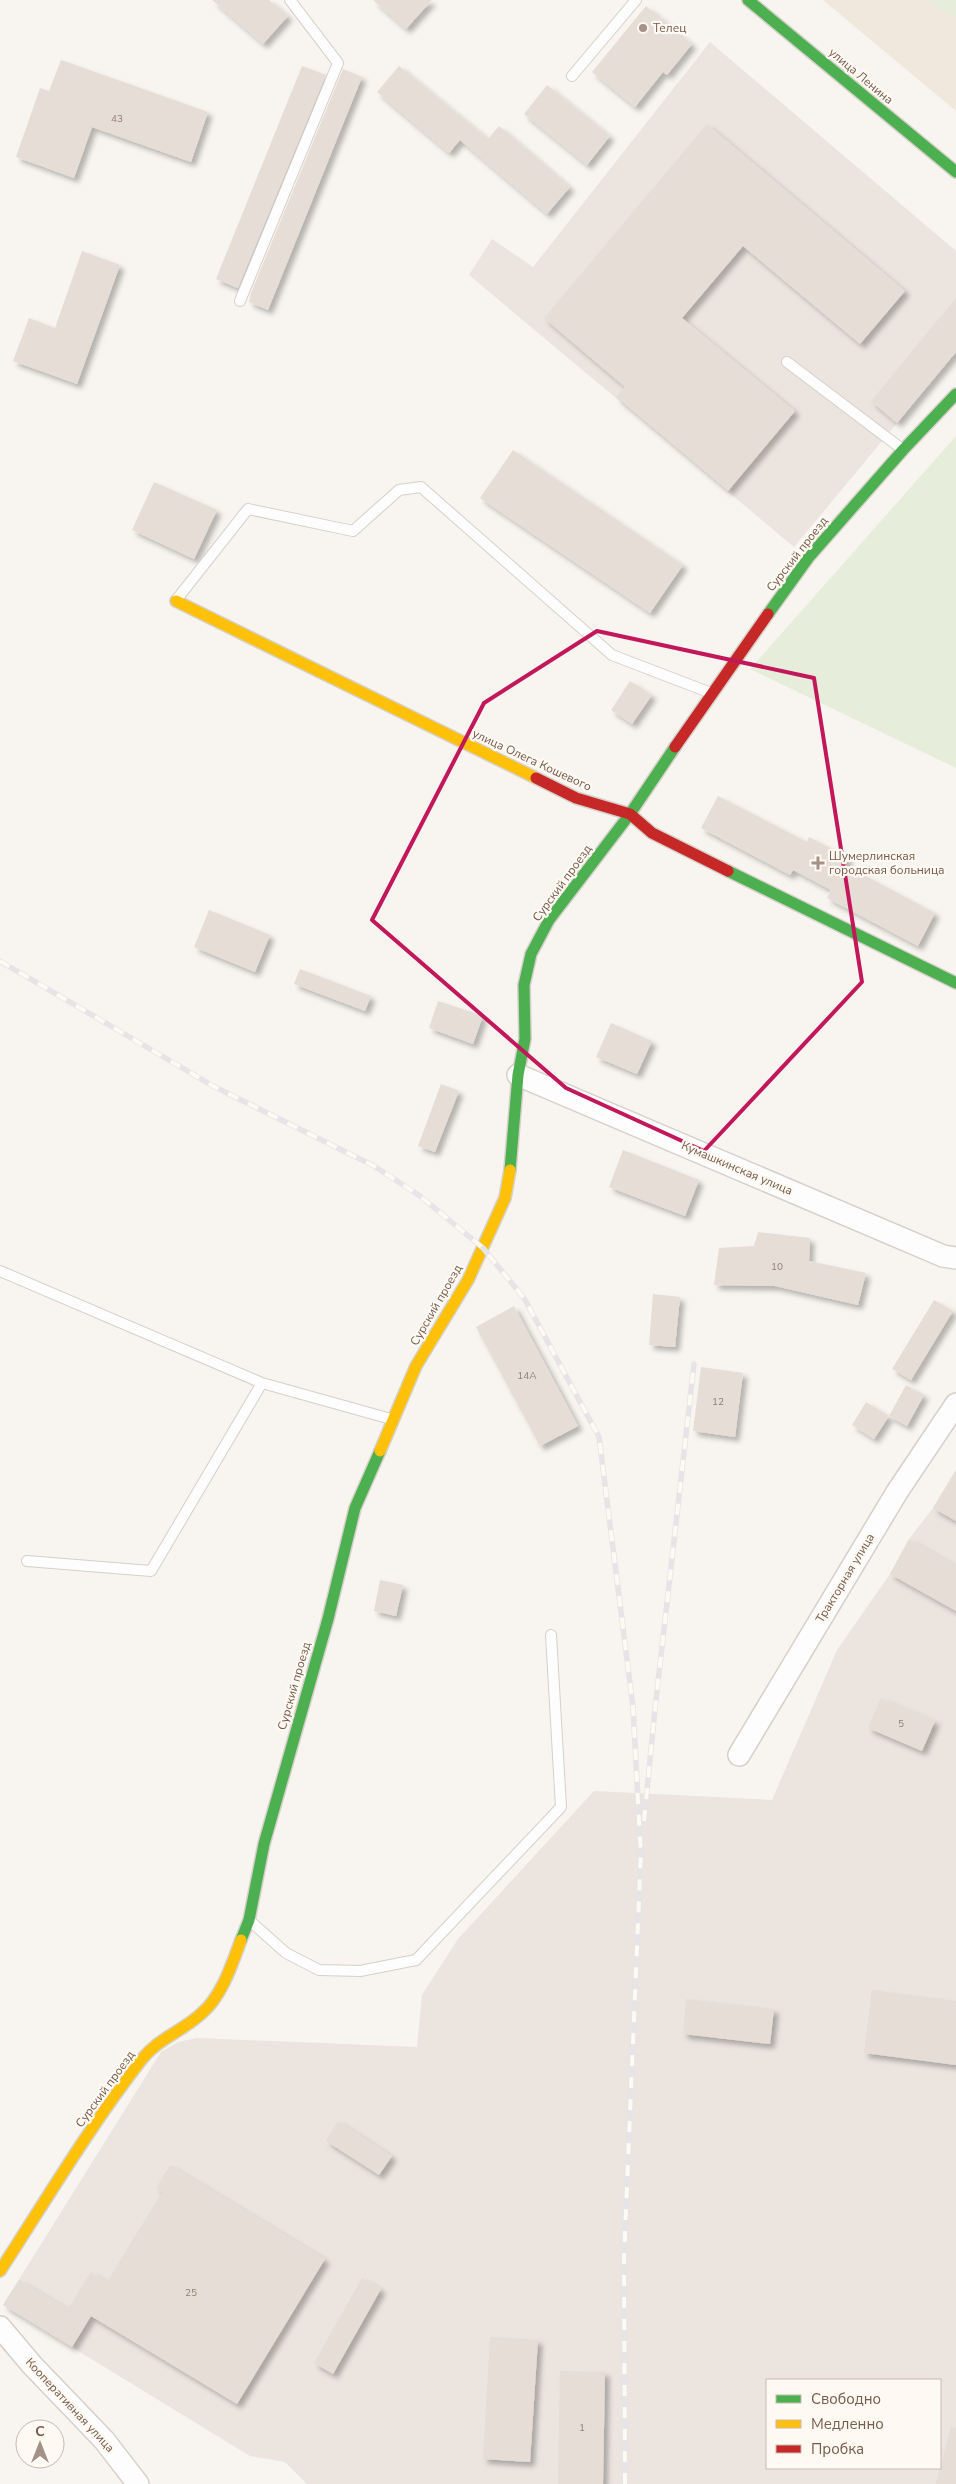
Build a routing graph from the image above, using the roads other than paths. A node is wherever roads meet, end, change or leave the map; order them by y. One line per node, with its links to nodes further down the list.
1 (290, 0): 6 (lane)
2 (636, 0): 4 (lane)
3 (748, 0): 5 (street, улица Ленина)
4 (572, 76)
5 (956, 172)
6 (240, 301)
7 (787, 362): 9 (lane)
8 (956, 394): 9 (street, Сурский проезд)
9 (903, 450): 11 (street, Сурский проезд)
10 (176, 601): 11 (lane); 12 (street, улица Олега Кошевого)
11 (712, 693): 12 (street, Сурский проезд)
12 (630, 814): 13 (street, улица Олега Кошевого); 14 (street, Сурский проезд)
13 (956, 983)
14 (518, 1075): 15 (street, Кумашкинская улица); 19 (street, Сурский проезд)
15 (956, 1258)
16 (0, 1271): 17 (lane)
17 (262, 1383): 19 (lane); 20 (lane)
18 (956, 1404): 22 (street, Тракторная улица)
19 (391, 1420): 23 (street, Сурский проезд)
20 (27, 1561)
21 (551, 1635): 23 (lane)
22 (739, 1755)
23 (249, 1920): 24 (street, Сурский проезд)
24 (0, 2271)
25 (0, 2326): 26 (street, Кооперативная улица)
26 (138, 2484)

